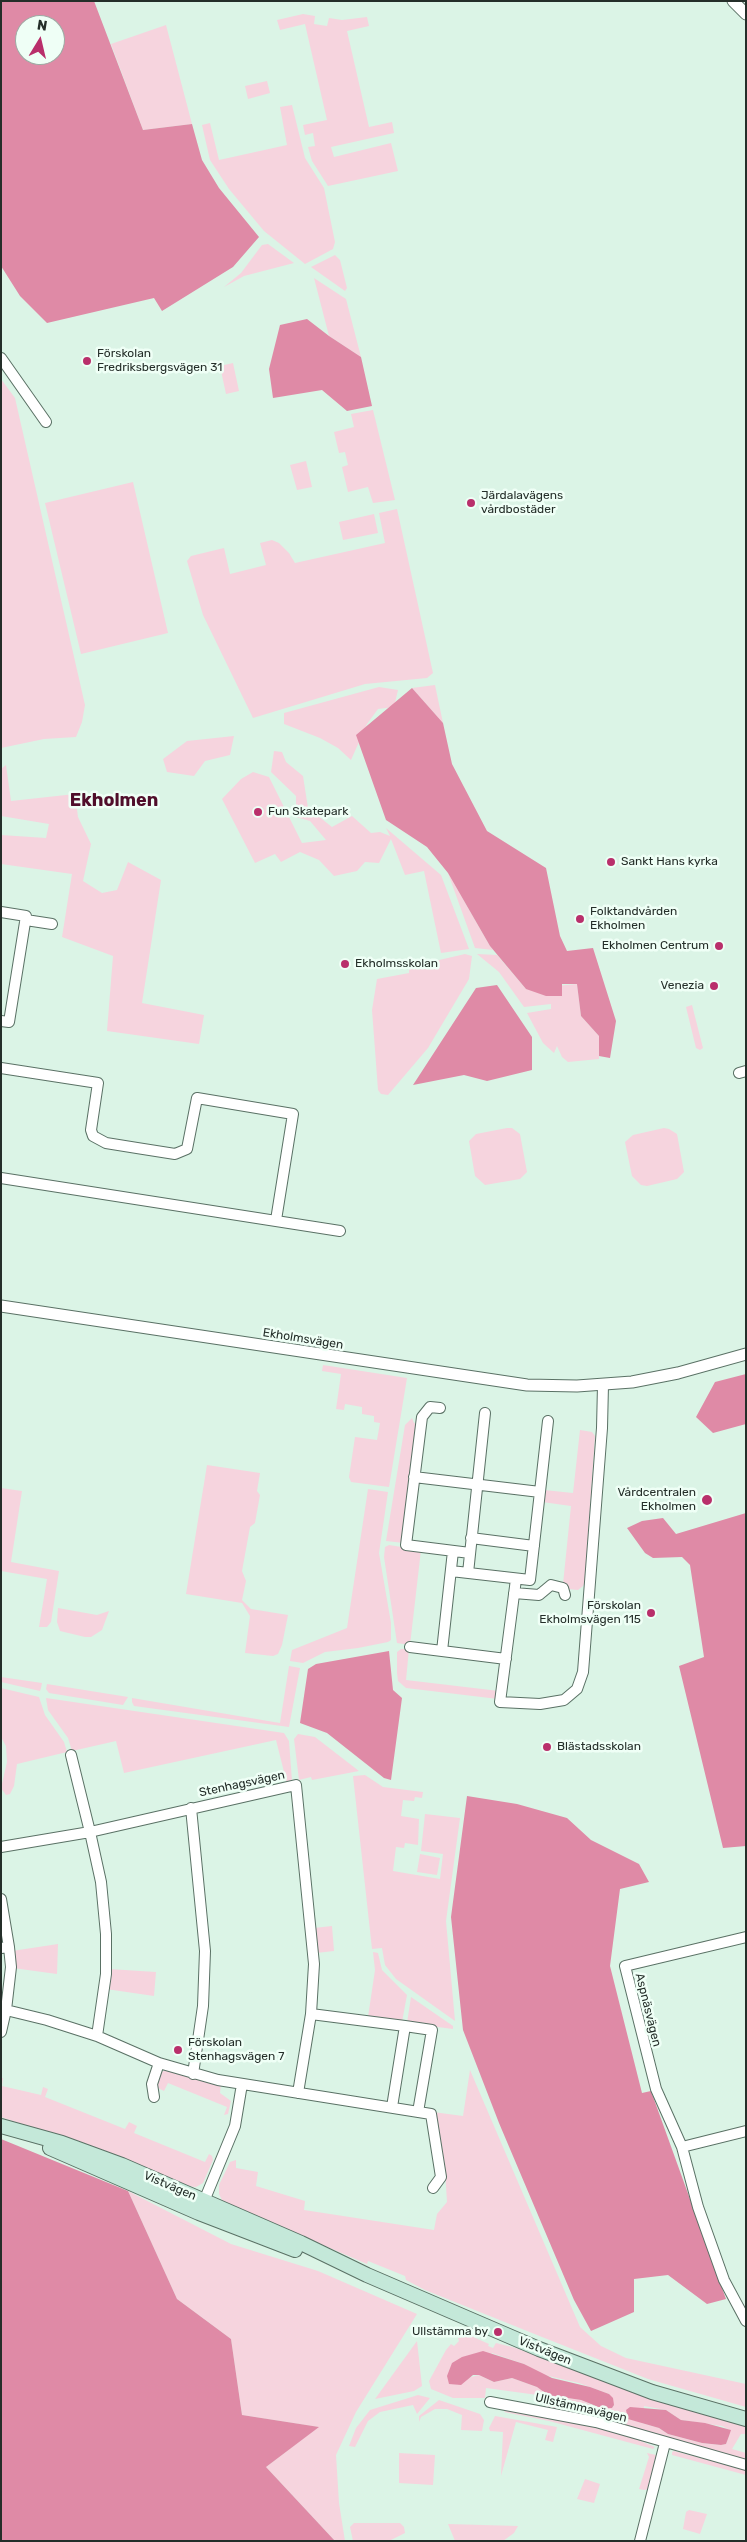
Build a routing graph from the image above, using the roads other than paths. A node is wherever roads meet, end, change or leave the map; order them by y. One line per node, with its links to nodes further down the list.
1 (733, 1): 2 (street)
2 (746, 14)
3 (1, 358): 4 (street)
4 (46, 422)
5 (1, 912): 6 (street)
6 (26, 920): 7 (street); 8 (street)
7 (52, 924)
8 (1, 1021)
9 (1, 1068): 11 (street)
10 (1, 1178): 11 (street)
11 (276, 1220): 12 (street)
12 (340, 1230)
13 (1, 1306): 15 (street, Ekholmsvägen)
14 (746, 1354): 15 (street, Ekholmsvägen)
15 (602, 1385): 33 (street)
16 (440, 1408): 19 (street)
17 (485, 1413): 20 (street)
18 (548, 1421): 21 (street)
19 (414, 1477): 20 (street); 24 (street)
20 (477, 1485): 21 (street); 22 (street)
21 (540, 1492): 23 (street)
22 (471, 1538): 23 (street); 25 (street)
23 (534, 1546): 28 (street)
24 (453, 1551): 25 (street); 26 (street)
25 (470, 1553): 27 (street)
26 (451, 1571): 27 (street); 32 (street)
27 (468, 1573): 28 (street)
28 (516, 1579): 29 (street)
29 (514, 1593): 30 (street); 33 (street)
30 (565, 1595)
31 (410, 1647): 32 (street)
32 (442, 1651): 33 (street)
33 (506, 1659)
34 (71, 1756): 36 (street)
35 (191, 1808): 36 (street); 42 (street, Stenhagsvägen); 47 (street, Stenhagsvägen)
36 (90, 1832): 37 (street); 45 (street)
37 (1, 1848)
38 (1, 1899): 40 (street)
39 (746, 1937): 55 (street, Aspnäsvägen)
40 (5, 1947): 41 (street)
41 (3, 2010): 44 (street); 45 (street)
42 (310, 2014): 43 (street); 49 (street, Stenhagsvägen)
43 (405, 2026): 51 (street); 52 (street)
44 (1, 2032)
45 (97, 2036): 46 (street)
46 (159, 2063): 47 (street); 50 (street)
47 (193, 2074): 48 (street)
48 (242, 2084): 49 (street); 57 (street)
49 (298, 2093): 51 (street)
50 (154, 2097)
51 (392, 2107): 52 (street)
52 (418, 2112): 56 (street)
53 (6, 2127): 57 (main road, Vistvägen)
54 (746, 2131): 55 (street)
55 (682, 2147): 58 (street, Aspnäsvägen)
56 (433, 2188)
57 (202, 2207): 60 (main road, Vistvägen)
58 (746, 2321)
59 (490, 2402): 61 (street, Ullstämmavägen)
60 (746, 2418)
61 (665, 2443): 62 (street, Ullstämmavägen); 63 (street)
62 (746, 2465)
63 (640, 2541)

